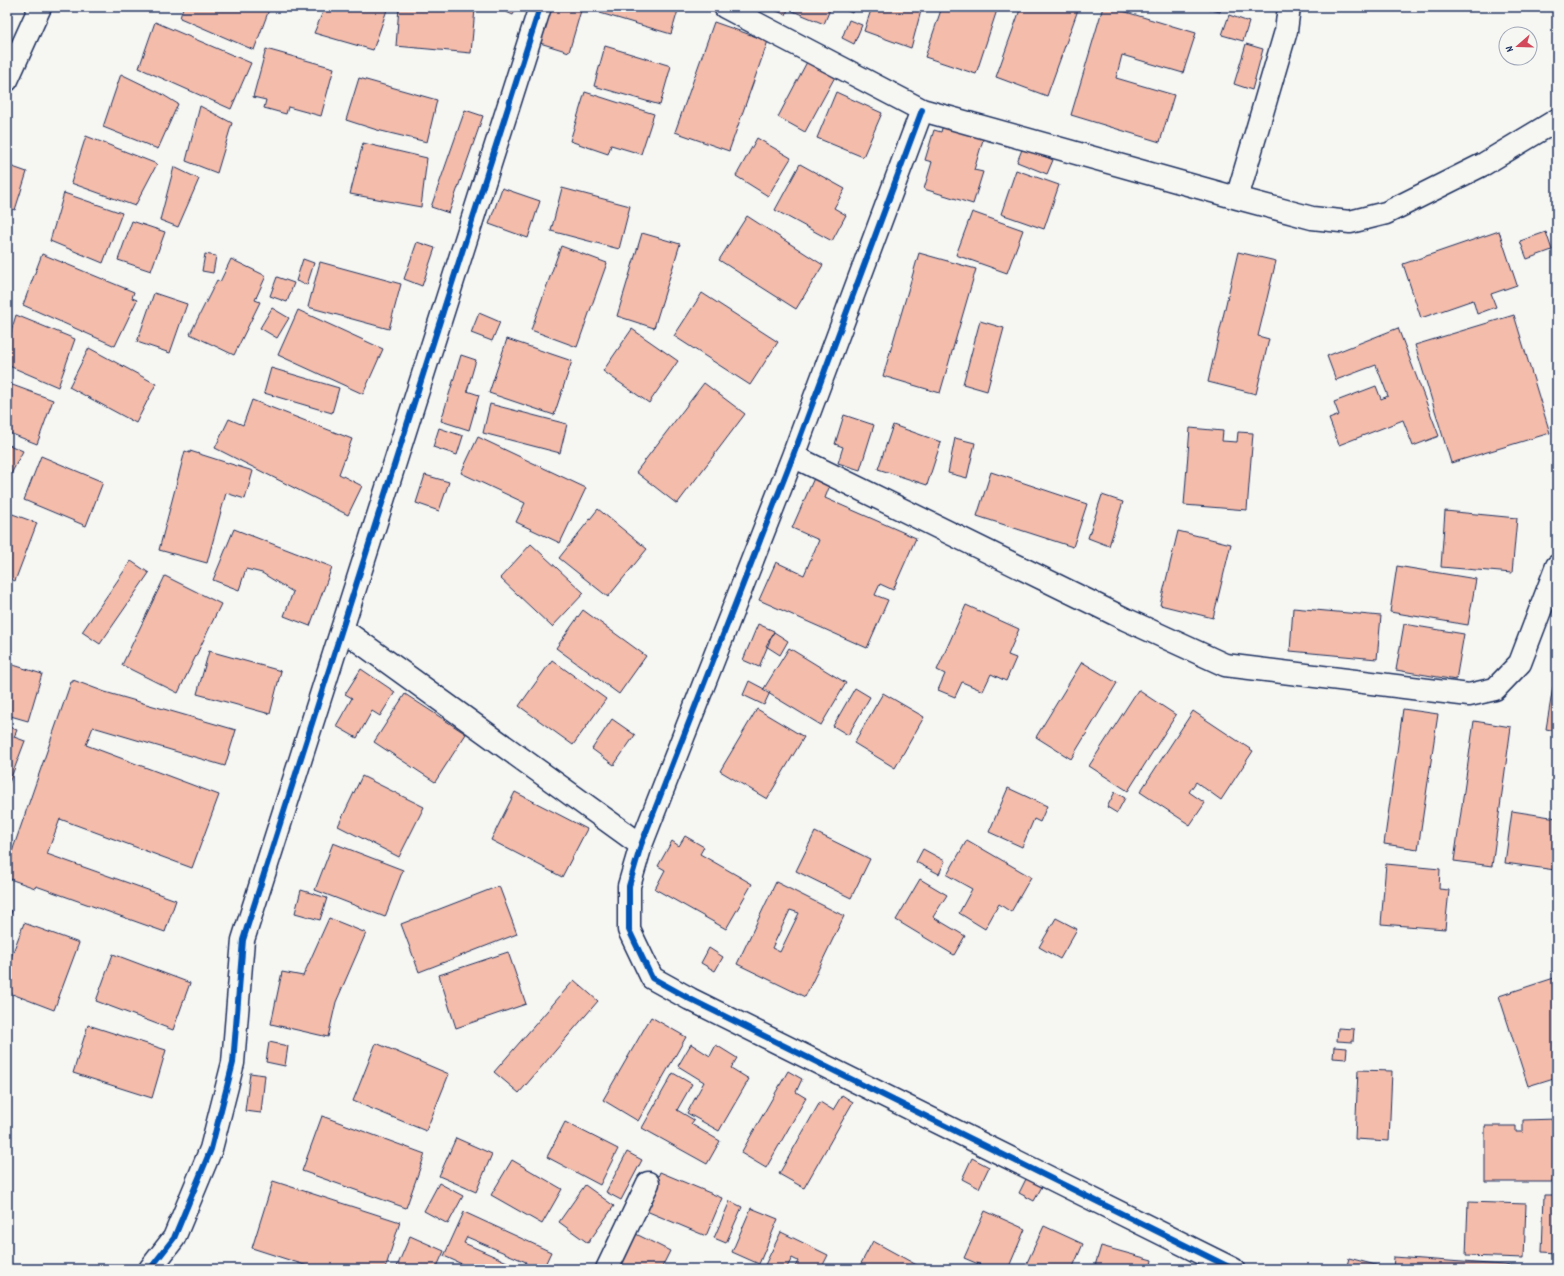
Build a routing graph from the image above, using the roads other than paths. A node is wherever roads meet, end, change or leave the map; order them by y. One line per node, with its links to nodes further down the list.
1 (40, 7): 5 (street)
2 (540, 7): 11 (street)
3 (725, 7): 6 (street)
4 (1289, 7): 8 (street)
5 (7, 80)
6 (922, 110): 8 (street); 9 (street)
7 (1557, 120): 8 (street)
8 (1237, 198)
9 (793, 456): 10 (street); 12 (street)
10 (1557, 566)
11 (342, 629): 12 (street); 14 (street)
12 (641, 845): 16 (street)
13 (648, 1183): 15 (street)
14 (150, 1269)
15 (607, 1269)
16 (1233, 1269)

